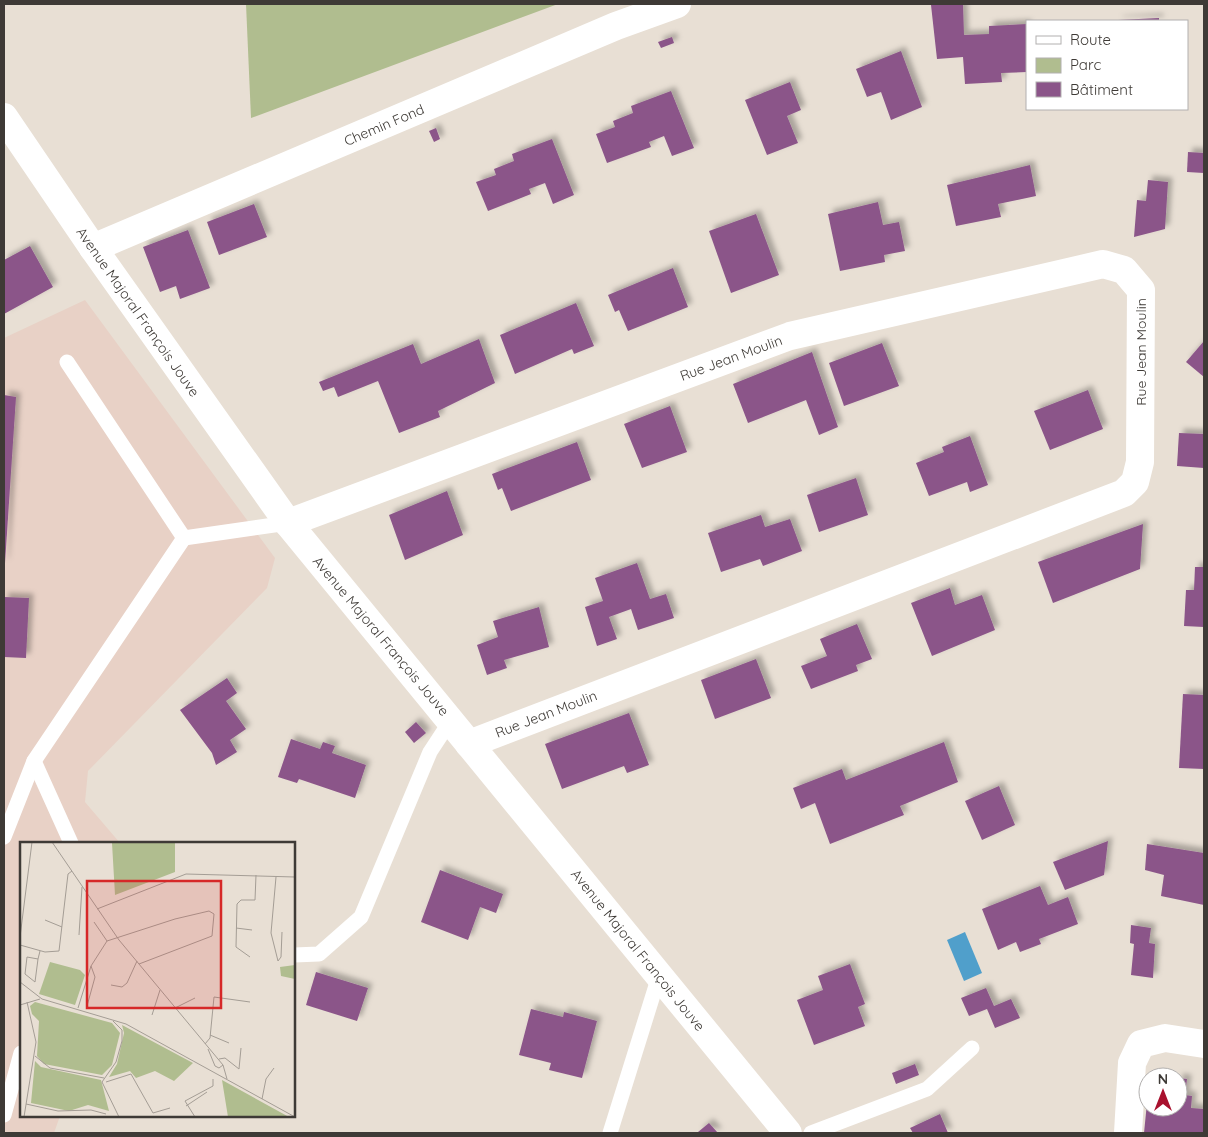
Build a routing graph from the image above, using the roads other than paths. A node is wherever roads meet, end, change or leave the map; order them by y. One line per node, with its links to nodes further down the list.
1 (677, 4): 3 (street, Chemin Fond)
2 (4, 117): 3 (street, Avenue Majoral François Jouve)
3 (93, 248): 5 (street, Avenue Majoral François Jouve)
4 (67, 362): 6 (lane)
5 (288, 523): 6 (lane); 7 (street, Avenue Majoral François Jouve); 8 (street, Rue Jean Moulin)
6 (184, 538): 9 (lane)
7 (451, 720): 8 (street, Avenue Majoral François Jouve); 12 (lane)
8 (469, 744): 13 (street, Avenue Majoral François Jouve)
9 (34, 762): 10 (lane); 11 (lane)
10 (4, 837)
11 (70, 842)
12 (295, 955)
13 (659, 976): 18 (lane); 19 (street, Avenue Majoral François Jouve)
14 (1204, 1044): 21 (street)
15 (972, 1048): 20 (lane)
16 (20, 1057): 17 (lane)
17 (4, 1115)
18 (610, 1133)
19 (788, 1133)
20 (811, 1133)
21 (1128, 1133)

